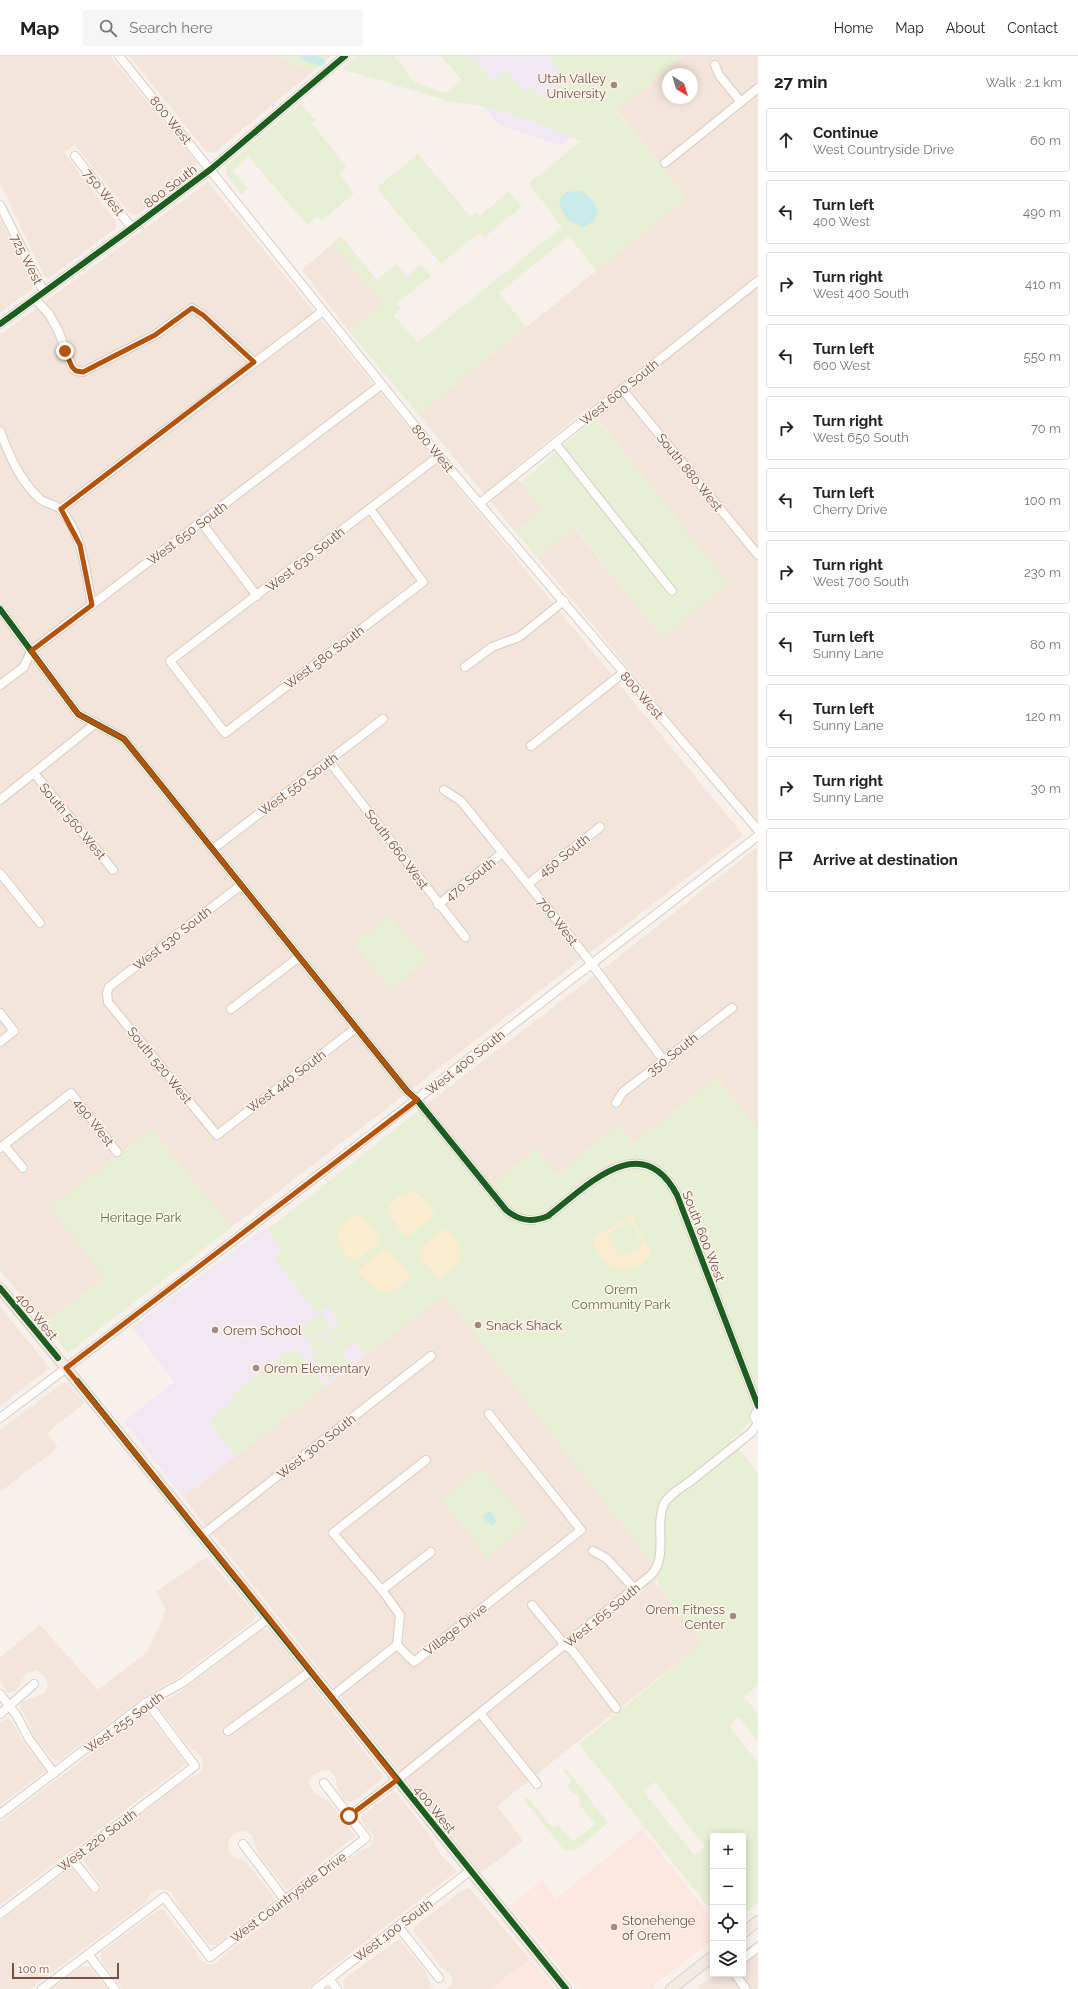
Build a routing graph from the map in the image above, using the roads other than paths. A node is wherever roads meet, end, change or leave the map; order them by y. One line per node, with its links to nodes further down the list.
1 (119, 56): 8 (street, 800 West)
2 (345, 56): 8 (street, 800 South)
3 (716, 64): 5 (street)
4 (758, 88): 5 (street)
5 (740, 102): 7 (street)
6 (75, 156): 10 (street, 750 West)
7 (665, 163)
8 (211, 169): 10 (street, 800 South); 14 (street, 800 West)
9 (0, 205): 12 (street, 725 West)
10 (132, 228): 12 (street, 800 South)
11 (758, 281): 18 (street, West 600 South)
12 (44, 292): 13 (street, 800 South)
13 (35, 299): 15 (street, 800 South); 16 (street)
14 (323, 311): 16 (street); 17 (street, 800 West)
15 (0, 324)
16 (254, 362): 23 (street)
17 (381, 385): 21 (street, 800 West); 25 (street, West 650 South)
18 (622, 389): 20 (street, West 600 South); 26 (street, South 880 West)
19 (0, 431): 23 (street)
20 (555, 443): 22 (street, West 600 South); 27 (street)
21 (439, 456): 22 (street, 800 West); 24 (street, West 630 South)
22 (480, 503): 29 (street, 800 West)
23 (61, 509): 30 (street)
24 (370, 509): 28 (street, West 630 South); 33 (street, West 580 South)
25 (201, 522): 28 (street); 30 (street, West 650 South)
26 (758, 555)
27 (672, 590)
28 (257, 596): 33 (street, West 630 South)
29 (564, 601): 34 (street); 35 (street, 800 West)
30 (92, 605): 32 (street, West 650 South)
31 (0, 608): 32 (street, South 600 West)
32 (31, 651): 36 (street, West 650 South); 38 (street, South 600 West)
33 (170, 661)
34 (465, 667)
35 (623, 673): 39 (street); 45 (street, 800 West)
36 (0, 685)
37 (383, 719): 40 (street, West 550 South)
38 (96, 723): 41 (street); 47 (street, South 600 West)
39 (530, 746)
40 (329, 761): 47 (street, West 550 South); 53 (street, South 660 West)
41 (34, 773): 43 (street); 49 (street, South 560 West)
42 (444, 790): 48 (street, 700 West)
43 (0, 800)
44 (600, 827): 51 (street, 450 South)
45 (758, 830)
46 (758, 836): 57 (street, West 400 South)
47 (213, 850): 52 (street, South 600 West)
48 (502, 853): 51 (street, 700 West); 53 (street, 470 South)
49 (113, 870)
50 (0, 873): 54 (street)
51 (528, 884): 57 (street, 700 West)
52 (241, 885): 56 (street, South 600 West); 58 (street, West 530 South)
53 (438, 905): 55 (street, South 660 West)
54 (40, 923)
55 (465, 937)
56 (299, 957): 60 (street); 62 (street, South 600 West)
57 (591, 963): 64 (street, 700 West); 65 (street, West 400 South)
58 (107, 993): 67 (street, South 520 West)
59 (732, 1008): 64 (street, 350 South)
60 (231, 1009)
61 (0, 1013): 63 (street)
62 (356, 1028): 65 (street, South 600 West); 67 (street, West 440 South)
63 (0, 1042)
64 (664, 1061): 66 (street, 350 South)
65 (417, 1100): 73 (street, West 400 South); 74 (street, South 600 West)
66 (616, 1103)
67 (216, 1135)
68 (2, 1146): 69 (street, 490 West); 70 (street)
69 (117, 1152)
70 (23, 1168)
71 (0, 1288): 73 (main road, 400 West)
72 (431, 1356): 79 (street, West 300 South)
73 (66, 1368): 76 (street, West 400 South); 79 (main road, 400 West)
74 (758, 1408): 77 (street, West 165 South)
75 (490, 1414): 86 (street, Village Drive)
76 (0, 1418)
77 (758, 1423): 82 (street, West 165 South)
78 (426, 1460): 83 (street)
79 (201, 1536): 85 (main road, 400 West)
80 (593, 1551): 82 (street)
81 (431, 1552): 83 (street)
82 (634, 1588): 87 (street, West 165 South)
83 (382, 1590): 86 (street)
84 (532, 1605): 87 (street)
85 (269, 1618): 88 (main road, 400 West); 92 (street, West 255 South)
86 (397, 1645): 91 (street)
87 (565, 1645): 94 (street); 95 (street, West 165 South)
88 (311, 1670): 91 (main road, 400 West); 97 (street)
89 (34, 1684): 93 (street)
90 (0, 1694): 93 (street)
91 (331, 1697): 99 (main road, 400 West)
92 (147, 1702): 98 (street, West 255 South); 105 (street, West 220 South)
93 (9, 1704): 96 (street); 98 (street)
94 (616, 1708)
95 (480, 1713): 99 (street, West 165 South); 101 (street)
96 (0, 1714)
97 (228, 1731)
98 (54, 1773): 102 (street, West 255 South)
99 (397, 1780): 103 (street); 106 (main road, 400 West)
100 (324, 1783): 103 (street)
101 (537, 1784)
102 (0, 1814)
103 (349, 1816): 108 (street, West Countryside Drive)
104 (243, 1844): 108 (street)
105 (72, 1859): 107 (street); 109 (street, West 220 South)
106 (470, 1871): 111 (street, West 100 South); 124 (main road, 400 West)
107 (95, 1888)
108 (285, 1900): 114 (street, West Countryside Drive)
109 (0, 1914)
110 (758, 1921): 112 (main road)
111 (398, 1926): 118 (street); 119 (street, West 100 South)
112 (746, 1931)
113 (758, 1947): 115 (street)
114 (88, 1954): 120 (street); 121 (street)
115 (746, 1957)
116 (710, 1958): 125 (main road)
117 (737, 1977): 126 (street)
118 (439, 1978)
119 (329, 1979): 122 (street, West 100 South); 123 (street)
120 (42, 1989)
121 (115, 1989)
122 (316, 1989)
123 (337, 1989)
124 (566, 1989)
125 (671, 1989)
126 (746, 1989)

